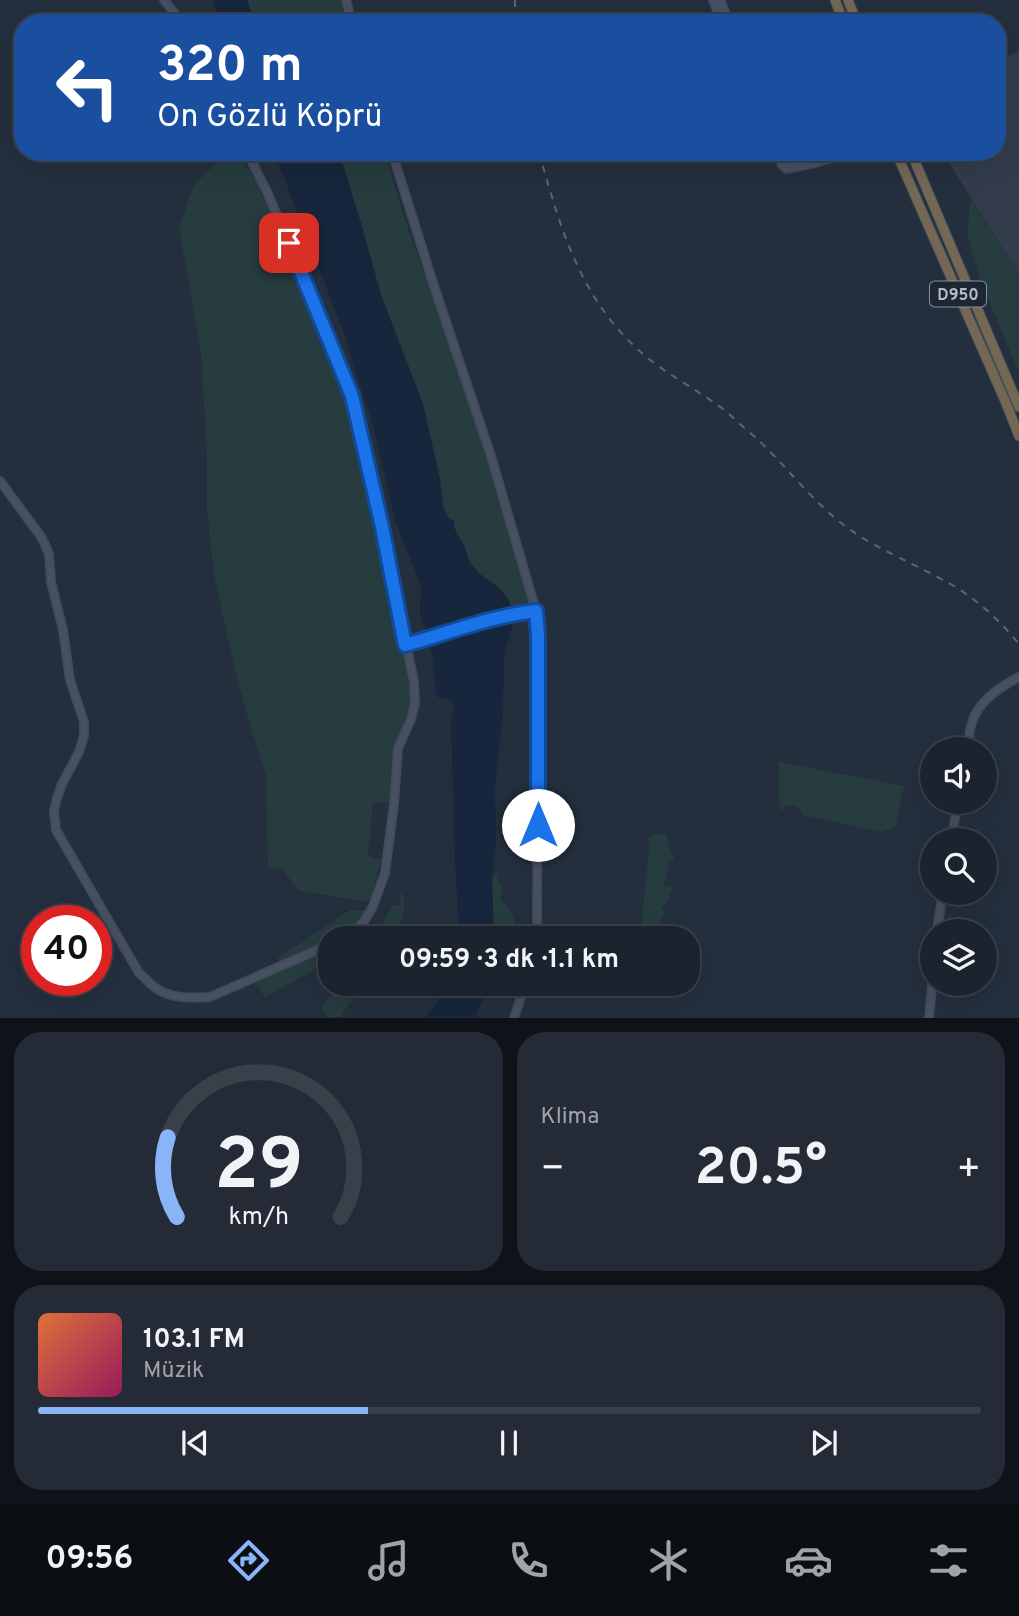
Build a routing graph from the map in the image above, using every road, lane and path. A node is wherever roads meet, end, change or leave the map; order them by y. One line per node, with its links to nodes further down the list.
1 (164, 0): 2 (street)
2 (175, 14)
3 (252, 161): 13 (street)
4 (395, 161): 12 (street)
5 (780, 161): 6 (street)
6 (822, 161)
7 (900, 161): 10 (highway, D950)
8 (915, 161): 9 (highway, D950)
9 (1019, 407)
10 (1019, 436)
11 (0, 481): 18 (street)
12 (536, 611): 13 (street); 17 (street)
13 (408, 644): 16 (street)
14 (1019, 677): 15 (street)
15 (970, 737)
16 (360, 926)
17 (537, 926)
18 (318, 950)
19 (521, 996): 21 (street)
20 (931, 996): 22 (street)
21 (514, 1017)
22 (929, 1017)

